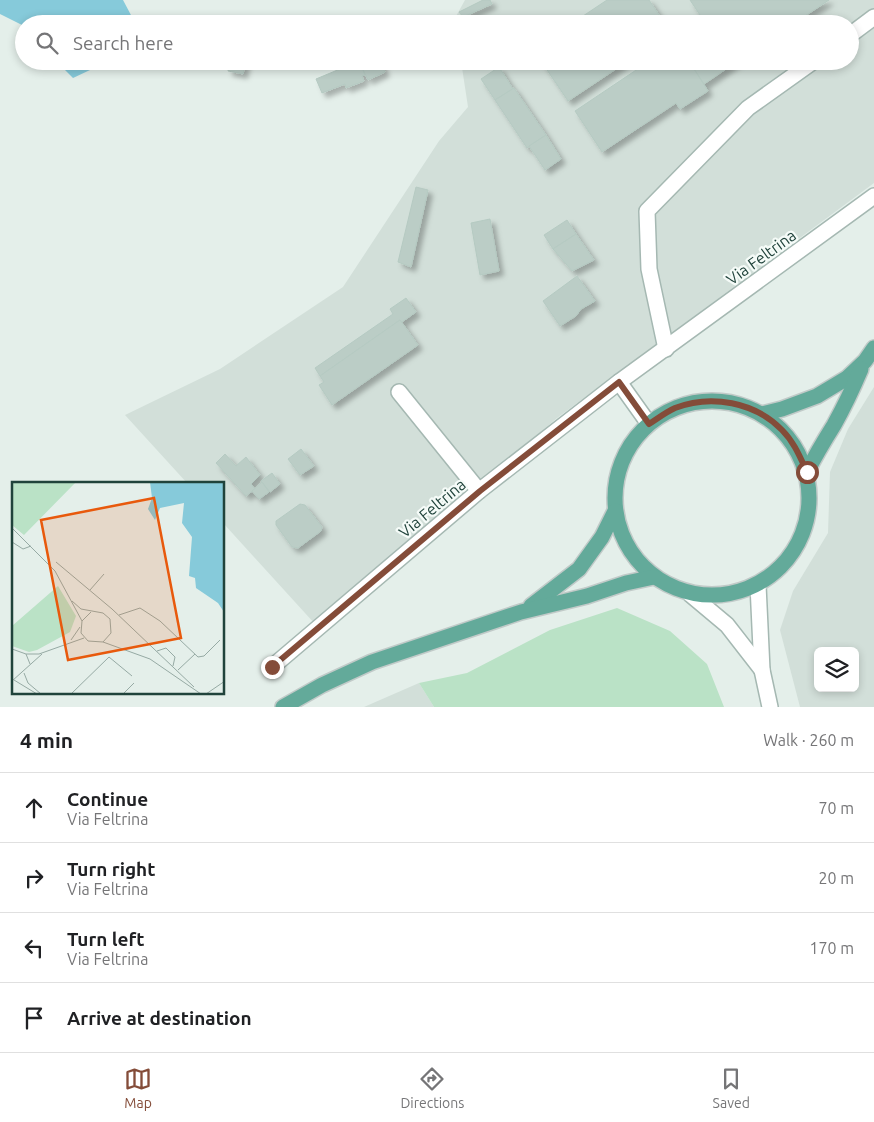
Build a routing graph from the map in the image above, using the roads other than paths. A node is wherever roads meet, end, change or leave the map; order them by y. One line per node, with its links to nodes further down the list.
1 (874, 17): 2 (street)
2 (859, 28)
3 (801, 70): 5 (street)
4 (874, 196): 5 (street, Via Feltrina)
5 (666, 348): 8 (street, Via Feltrina)
6 (874, 348): 7 (main road)
7 (865, 361): 10 (main road); 12 (main road)
8 (619, 382): 11 (street); 13 (street, Via Feltrina)
9 (398, 392): 13 (street)
10 (762, 414): 11 (main road); 12 (main road)
11 (649, 424): 14 (main road)
12 (807, 472): 16 (main road)
13 (480, 491): 19 (street, Via Feltrina)
14 (615, 511): 15 (main road); 18 (main road)
15 (654, 577): 17 (main road); 18 (main road)
16 (758, 586): 17 (main road); 20 (street)
17 (690, 594): 20 (street)
18 (521, 612): 21 (main road)
19 (272, 667)
20 (762, 670): 22 (street)
21 (283, 707)
22 (770, 707)

